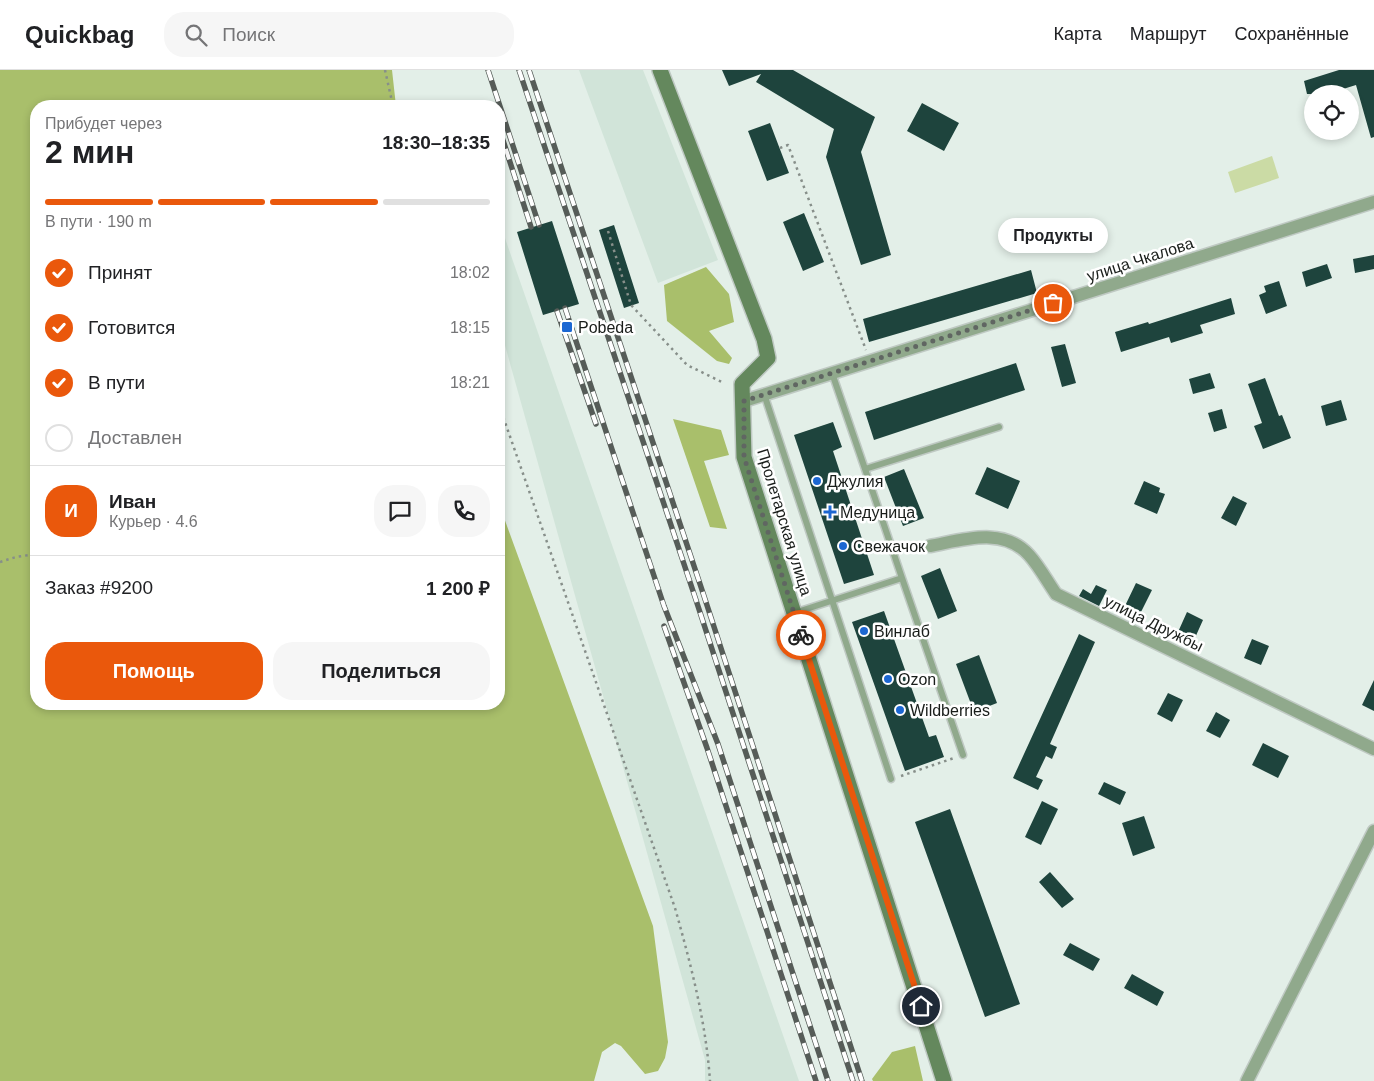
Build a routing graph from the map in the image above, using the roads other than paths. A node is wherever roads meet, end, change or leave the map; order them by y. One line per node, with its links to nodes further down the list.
1 (660, 70): 5 (main road, Пролетарская улица)
2 (1374, 202): 3 (street, улица Чкалова)
3 (832, 373): 4 (street, улица Чкалова); 7 (lane)
4 (764, 394): 5 (street, улица Чкалова); 10 (lane)
5 (744, 401): 11 (main road, Пролетарская улица)
6 (999, 427): 7 (lane)
7 (865, 469): 9 (lane)
8 (930, 546): 12 (street, улица Дружбы)
9 (902, 578): 10 (lane); 13 (lane)
10 (832, 601): 11 (lane); 14 (lane)
11 (794, 613): 16 (main road, Пролетарская улица)
12 (1374, 749)
13 (963, 755)
14 (891, 780)
15 (1374, 831): 17 (street)
16 (944, 1081)
17 (1247, 1081)

